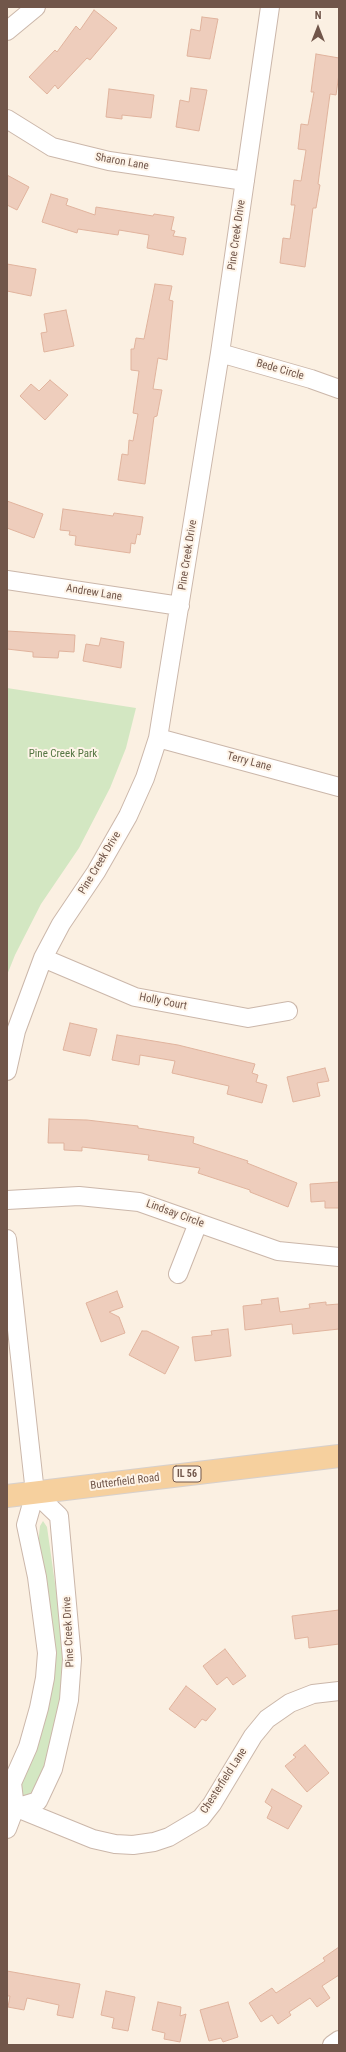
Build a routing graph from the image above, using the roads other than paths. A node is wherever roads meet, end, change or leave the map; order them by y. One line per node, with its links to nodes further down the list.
1 (36, 7): 3 (street)
2 (270, 7): 5 (street, Pine Creek Drive)
3 (7, 31)
4 (7, 119): 5 (street, Sharon Lane)
5 (245, 181): 6 (street, Pine Creek Drive)
6 (220, 353): 7 (street, Bede Circle); 9 (street, Pine Creek Drive)
7 (339, 389)
8 (7, 580): 9 (street, Andrew Lane)
9 (180, 606): 10 (street, Pine Creek Drive)
10 (158, 738): 11 (street, Terry Lane); 12 (street, Pine Creek Drive)
11 (339, 787)
12 (43, 958): 13 (street, Holly Court); 14 (street, Pine Creek Drive)
13 (288, 1011)
14 (7, 1071)
15 (7, 1200): 16 (street, Lindsay Circle)
16 (198, 1222): 18 (street, Lindsay Circle); 19 (street)
17 (7, 1239): 21 (street)
18 (339, 1257)
19 (178, 1274)
20 (339, 1456): 21 (main road, Butterfield Road / IL 56)
21 (35, 1493): 22 (main road, Butterfield Road / IL 56); 24 (street); 24 (street, Pine Creek Drive)
22 (7, 1496)
23 (339, 1690): 24 (street, Chesterfield Lane)
24 (11, 1806): 25 (street)
25 (7, 1829)
26 (339, 2040): 27 (street)
27 (332, 2045)

